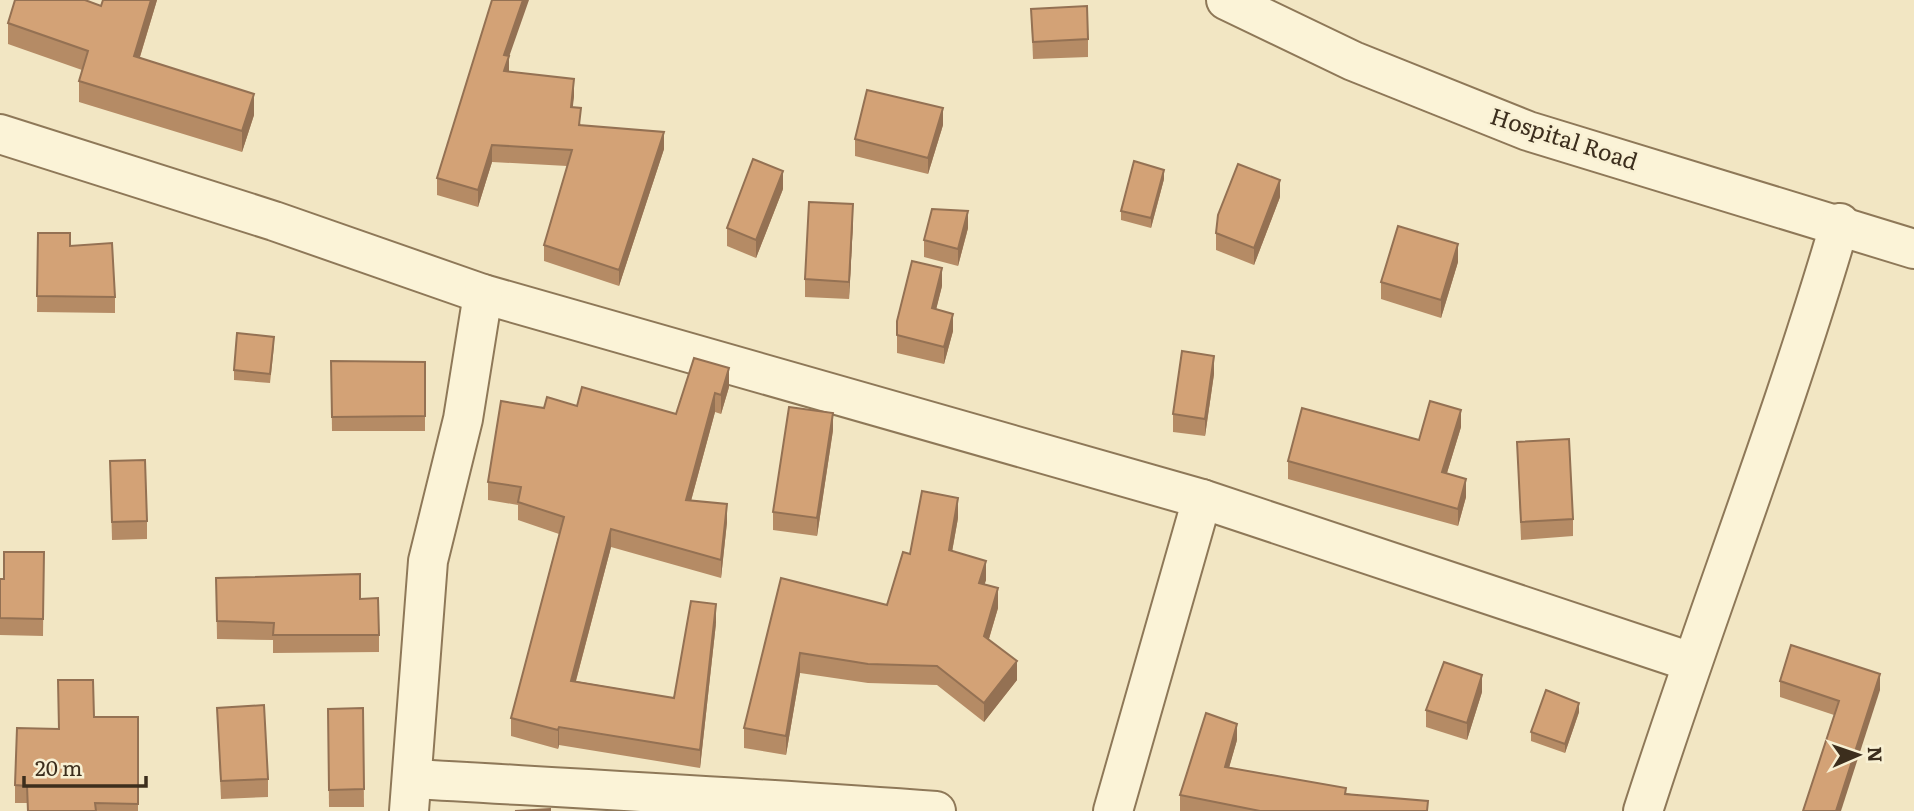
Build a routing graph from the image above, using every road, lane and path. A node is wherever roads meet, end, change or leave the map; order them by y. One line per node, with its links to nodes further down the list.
1 (1226, 0): 3 (street, Hospital Road)
2 (0, 134): 5 (street)
3 (1840, 223): 4 (street, Hospital Road); 7 (street)
4 (1914, 248)
5 (483, 294): 6 (street); 8 (street)
6 (1202, 499): 7 (street); 10 (street)
7 (1691, 662): 11 (street)
8 (411, 795): 9 (street)
9 (936, 811)
10 (1113, 811)
11 (1643, 811)

